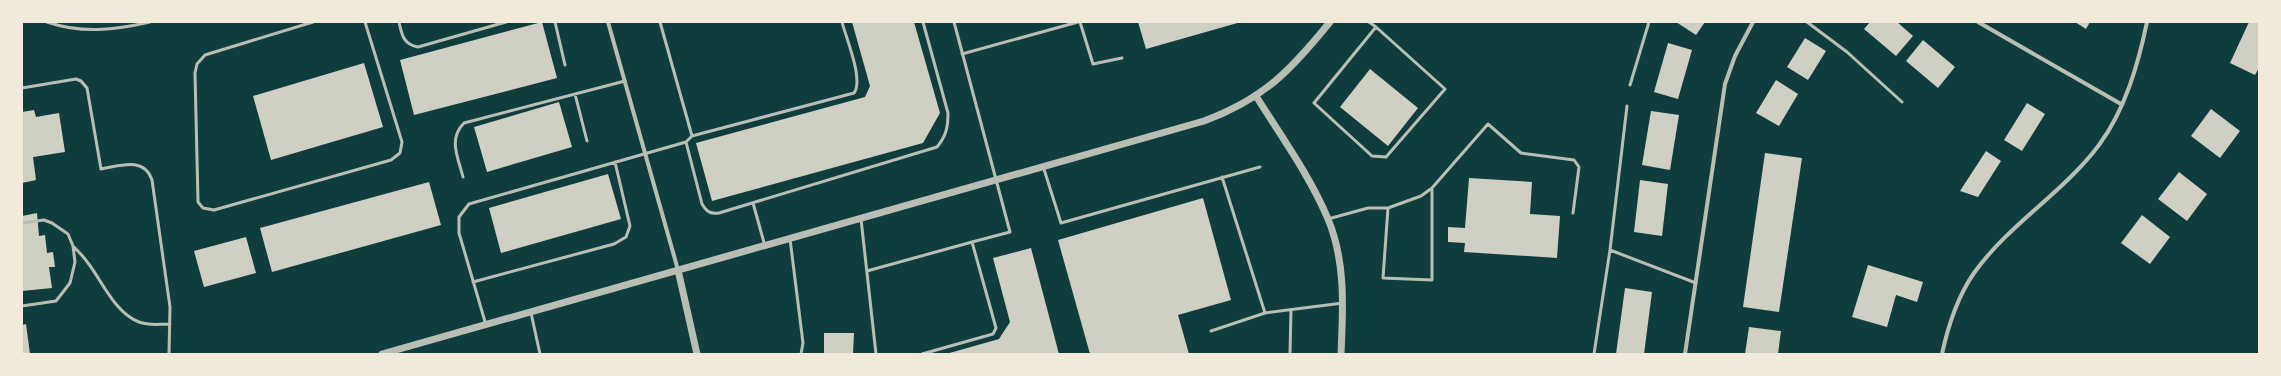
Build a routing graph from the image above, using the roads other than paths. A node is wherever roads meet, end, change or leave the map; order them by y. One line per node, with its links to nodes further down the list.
1 (47, 22): 2 (lane)
2 (150, 22)
3 (313, 22): 4 (lane)
4 (365, 22)
5 (399, 22): 6 (lane)
6 (506, 22)
7 (554, 22): 24 (lane)
8 (608, 22): 25 (street)
9 (660, 22): 33 (lane)
10 (842, 22): 33 (lane)
11 (923, 22): 44 (lane)
12 (954, 22): 22 (lane)
13 (1079, 22): 22 (lane); 23 (lane)
14 (1330, 22): 29 (street)
15 (1369, 22): 21 (lane)
16 (1649, 22): 26 (lane)
17 (1753, 22): 58 (street)
18 (1807, 22): 30 (lane)
19 (1978, 22): 31 (street)
20 (2147, 22): 31 (street)
21 (1376, 27): 21 (lane)
22 (962, 54): 42 (lane)
23 (1122, 58)
24 (565, 65)
25 (624, 81): 28 (lane); 36 (street)
26 (1630, 85)
27 (22, 88): 64 (lane)
28 (575, 94): 34 (lane); 40 (lane)
29 (1256, 96): 38 (street); 48 (street)
30 (1902, 102)
31 (2121, 104): 78 (street)
32 (1627, 106): 54 (lane)
33 (692, 136): 35 (lane)
34 (587, 141)
35 (686, 142): 36 (lane); 44 (lane)
36 (645, 154): 37 (lane); 55 (street)
37 (615, 162): 57 (lane); 57 (lane)
38 (1043, 166): 41 (lane); 42 (street)
39 (1260, 167): 41 (lane)
40 (463, 177)
41 (1222, 177): 63 (lane)
42 (996, 180): 47 (street); 51 (lane)
43 (1432, 188): 45 (lane); 45 (lane); 46 (lane)
44 (753, 203): 53 (lane)
45 (1388, 208): 48 (lane)
46 (1573, 213)
47 (861, 219): 50 (street); 56 (lane)
48 (1328, 219): 59 (street)
49 (22, 223): 52 (lane)
50 (790, 239): 53 (street); 71 (lane)
51 (972, 242): 56 (lane); 73 (lane)
52 (73, 246): 60 (lane); 64 (lane)
53 (765, 246): 55 (street)
54 (1610, 250): 58 (lane); 76 (lane)
55 (678, 270): 62 (street); 70 (street)
56 (867, 271): 72 (lane)
57 (473, 282): 65 (lane)
58 (1696, 283): 77 (street)
59 (1343, 303): 61 (lane); 75 (street)
60 (22, 306)
61 (1291, 310): 63 (lane); 74 (lane)
62 (530, 312): 65 (street); 69 (lane)
63 (1265, 314): 66 (lane)
64 (170, 324): 67 (lane)
65 (486, 325): 68 (street)
66 (1212, 331)
67 (169, 354)
68 (382, 354)
69 (540, 354)
70 (697, 354)
71 (800, 354)
72 (876, 354)
73 (922, 354)
74 (1290, 354)
75 (1341, 354)
76 (1594, 354)
77 (1685, 354)
78 (1942, 354)

